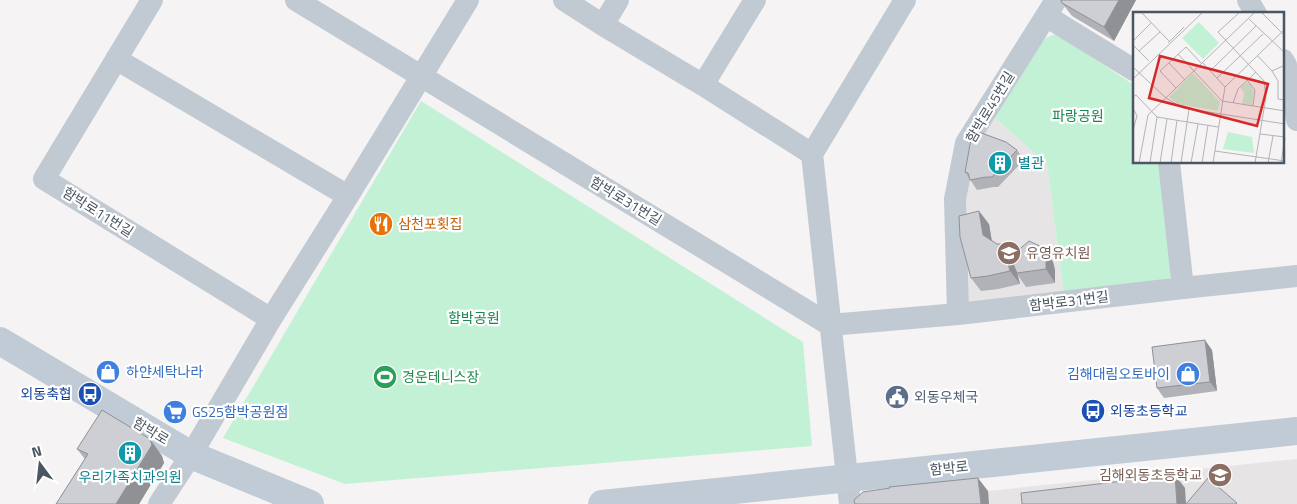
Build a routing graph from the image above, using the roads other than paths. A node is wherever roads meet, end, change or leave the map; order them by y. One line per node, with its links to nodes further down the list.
1 (152, 0): 12 (street, 함박로11번길)
2 (296, 0): 15 (street)
3 (468, 0): 15 (street)
4 (564, 0): 11 (street)
5 (618, 0): 11 (street)
6 (755, 0): 16 (street)
7 (905, 0): 18 (street)
8 (1248, 0): 10 (street)
9 (1051, 8): 14 (street); 23 (street, 함박로45번길)
10 (1255, 12)
11 (603, 25): 16 (street)
12 (116, 59): 20 (street); 24 (street, 함박로11번길)
13 (1284, 61): 17 (street)
14 (1133, 69)
15 (422, 76): 20 (street); 25 (street, 함박로31번길)
16 (703, 85): 18 (street)
17 (1297, 120)
18 (812, 154): 25 (street)
19 (1169, 164): 22 (street)
20 (348, 196): 24 (street)
21 (1297, 276): 22 (street, 함박로31번길)
22 (1183, 288): 23 (street, 함박로31번길)
23 (958, 314): 25 (street, 함박로31번길)
24 (271, 319): 28 (street)
25 (830, 325): 29 (street)
26 (0, 341): 28 (street, 함박로)
27 (1297, 431): 29 (street, 함박로)
28 (191, 455): 30 (street); 31 (street, 함박로)
29 (848, 491): 32 (street, 함박로)
30 (159, 504)
31 (310, 504)
32 (602, 504)

